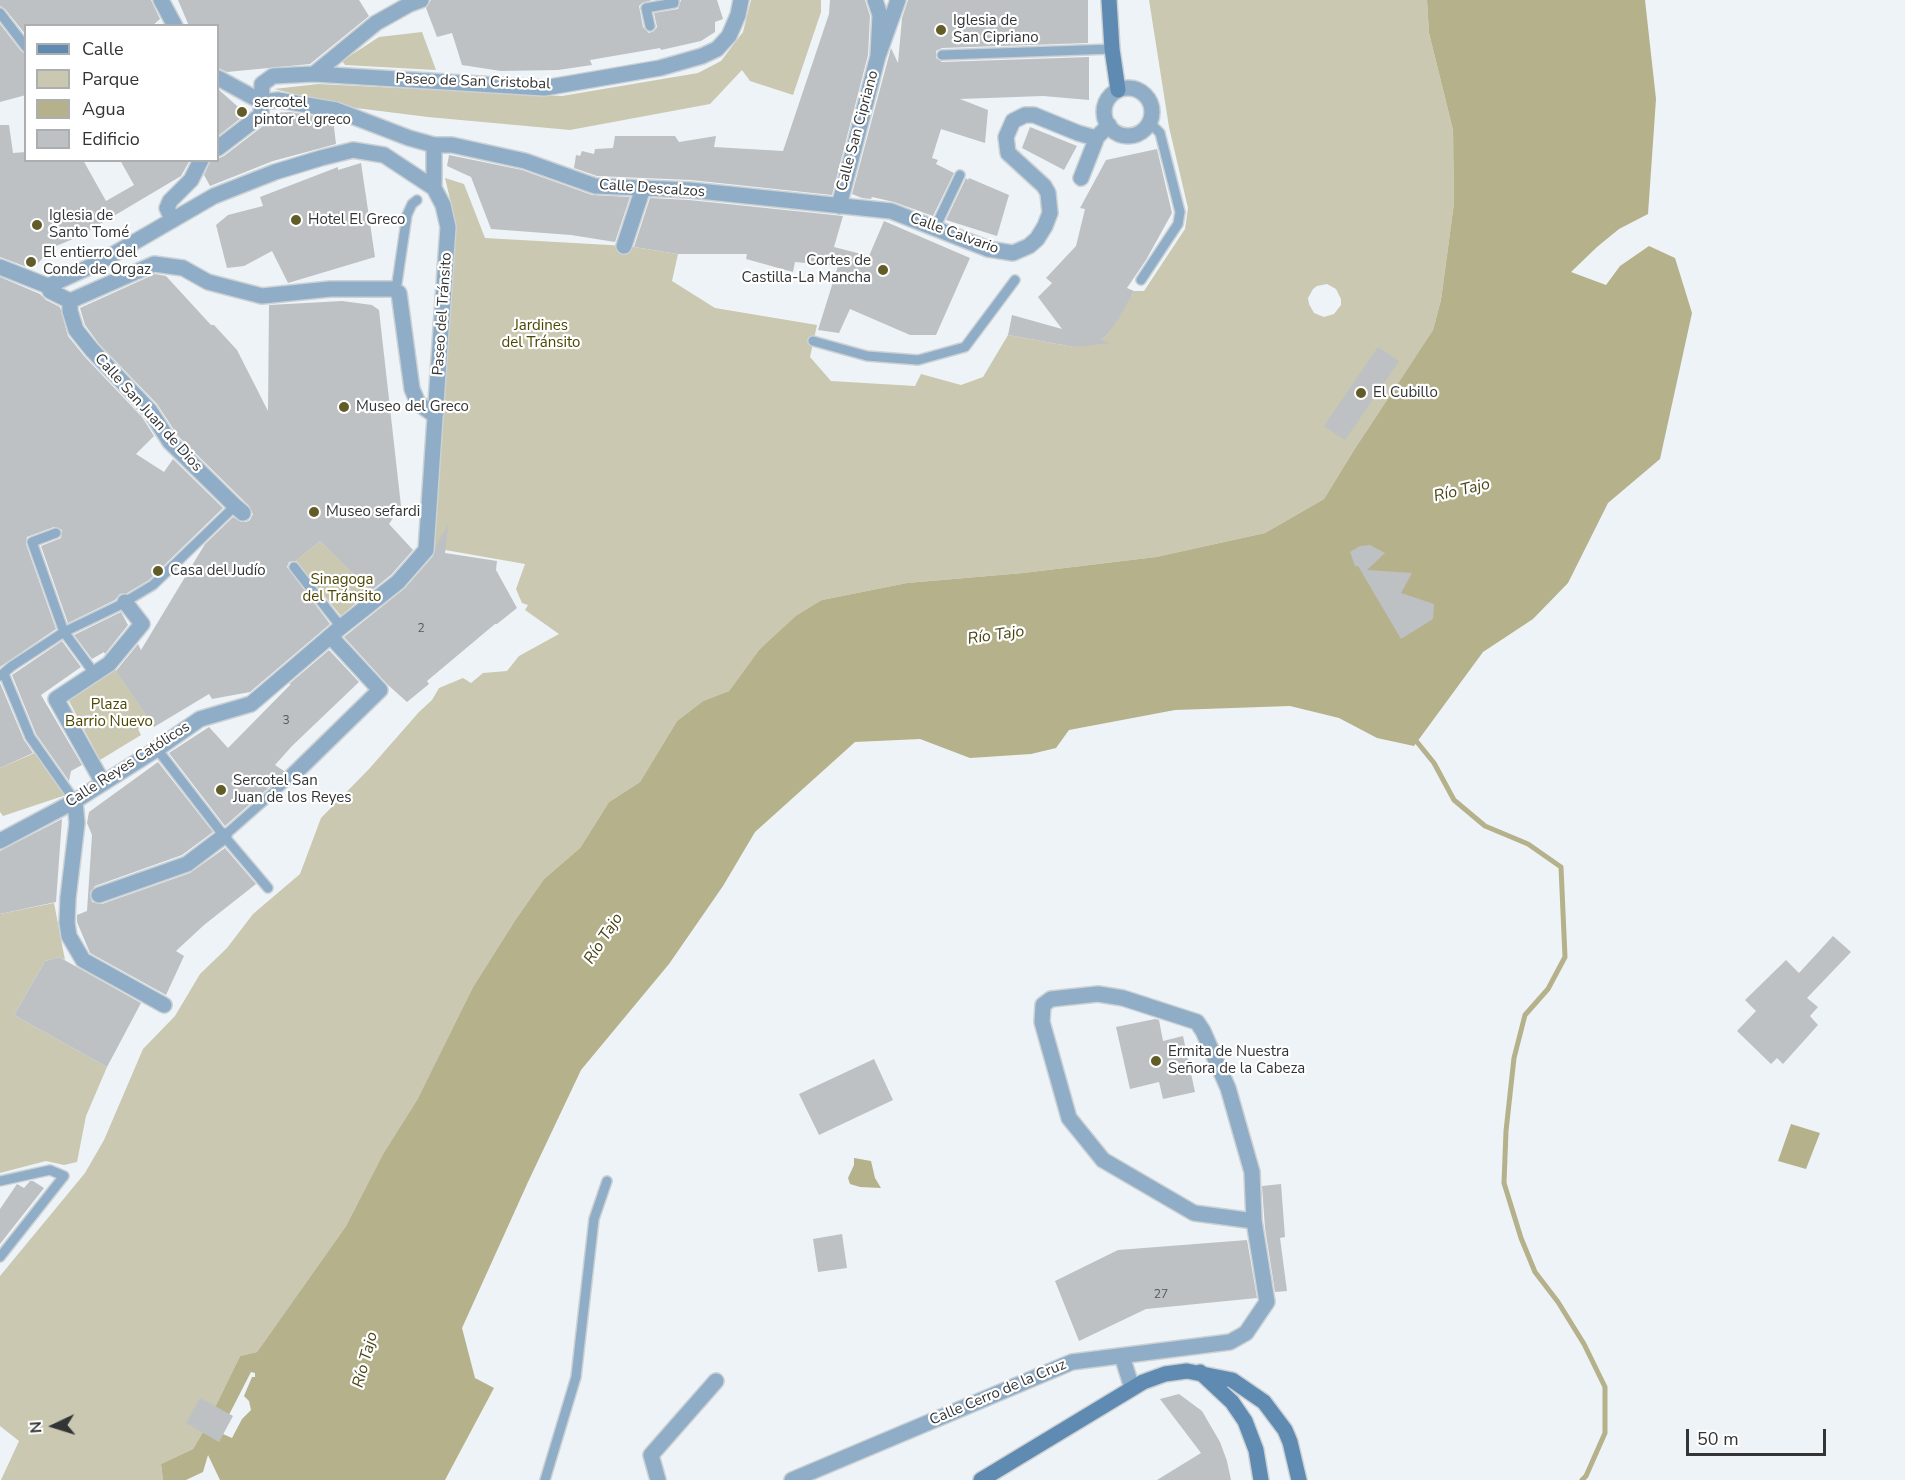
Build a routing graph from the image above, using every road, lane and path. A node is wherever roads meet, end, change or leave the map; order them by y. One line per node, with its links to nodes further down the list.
1 (161, 0): 9 (street)
2 (421, 0): 15 (street)
3 (674, 0): 10 (lane)
4 (741, 0): 15 (street, Paseo de San Cristobal)
5 (875, 0): 14 (street)
6 (898, 0): 14 (street)
7 (1109, 0): 12 (main road)
8 (0, 14): 11 (lane)
9 (174, 24)
10 (650, 26)
11 (24, 44)
12 (1112, 49): 13 (lane); 17 (main road)
13 (942, 55)
14 (878, 56): 30 (street, Calle San Cipriano)
15 (314, 74): 18 (street, Paseo de San Cristobal)
16 (219, 79): 18 (street)
17 (1118, 90): 19 (street); 20 (street)
18 (262, 102): 22 (street); 23 (street)
19 (1149, 122): 20 (street); 36 (lane)
20 (1109, 125): 21 (street)
21 (1097, 137): 26 (street); 32 (street, Calle Calvario)
22 (434, 145): 27 (street, Paseo del Tránsito); 28 (street, Calle Descalzos)
23 (219, 147)
24 (200, 162): 31 (street)
25 (960, 175): 32 (lane)
26 (1081, 178)
27 (434, 188): 31 (street); 41 (street, Paseo del Tránsito)
28 (643, 188): 30 (street, Calle Descalzos); 33 (street)
29 (417, 200): 38 (lane)
30 (839, 206): 32 (street, Calle Calvario)
31 (172, 219): 37 (street)
32 (935, 228)
33 (624, 246)
34 (0, 267): 37 (street)
35 (1015, 280): 40 (lane)
36 (1142, 280)
37 (48, 286): 39 (street)
38 (393, 289): 39 (street); 41 (street)
39 (70, 301): 42 (street, Calle San Juan de Dios)
40 (813, 341)
41 (436, 412): 47 (street, Paseo del Tránsito)
42 (239, 510): 45 (lane)
43 (56, 532): 46 (lane)
44 (294, 567): 47 (lane)
45 (122, 604): 46 (lane); 48 (street)
46 (64, 632): 48 (lane); 49 (lane)
47 (336, 632): 50 (street, Calle Reyes Católicos); 51 (street)
48 (94, 673): 52 (street)
49 (2, 675): 53 (lane)
50 (157, 749): 52 (street, Calle Reyes Católicos); 54 (lane)
51 (292, 776): 54 (lane)
52 (103, 783): 53 (street, Calle Reyes Católicos)
53 (75, 801): 55 (street, Calle Reyes Católicos); 58 (street)
54 (224, 836): 56 (lane); 57 (street)
55 (0, 841)
56 (268, 888)
57 (99, 895)
58 (164, 1005)
59 (0, 1181): 62 (lane)
60 (607, 1181): 68 (lane)
61 (1254, 1221): 61 (street); 63 (street, Calle Cerro de la Cruz)
62 (0, 1257)
63 (1122, 1356): 66 (street); 70 (street, Calle Cerro de la Cruz)
64 (1200, 1372): 66 (main road); 67 (main road); 72 (main road)
65 (716, 1381): 69 (street)
66 (1132, 1388): 71 (main road)
67 (1295, 1459): 73 (main road); 74 (main road)
68 (544, 1480)
69 (658, 1480)
70 (792, 1480)
71 (981, 1480)
72 (1261, 1480)
73 (1290, 1480)
74 (1299, 1480)

